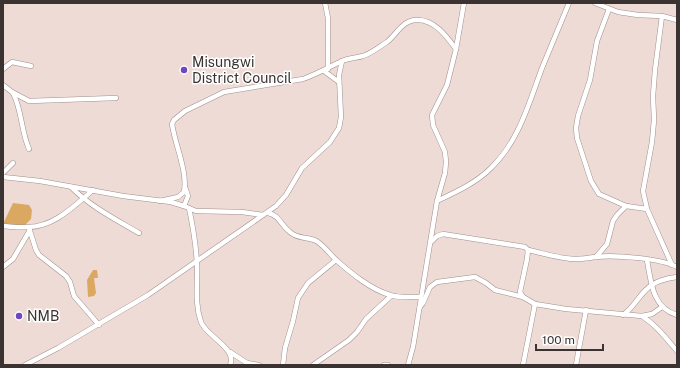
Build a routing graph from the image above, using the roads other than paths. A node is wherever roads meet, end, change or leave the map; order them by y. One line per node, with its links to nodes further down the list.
1 (324, 3): 12 (street)
2 (464, 3): 8 (street)
3 (569, 3): 26 (street)
4 (595, 3): 5 (street)
5 (609, 9): 6 (street); 27 (street)
6 (662, 16): 7 (street); 29 (street)
7 (677, 20)
8 (456, 49): 9 (street); 26 (street)
9 (342, 61): 12 (street); 13 (street)
10 (31, 66): 11 (street)
11 (3, 69)
12 (326, 70): 13 (street); 22 (street)
13 (340, 82): 30 (street)
14 (3, 85): 15 (street)
15 (12, 92): 16 (street); 17 (street)
16 (116, 98)
17 (29, 149)
18 (13, 163): 19 (street)
19 (3, 173)
20 (3, 177): 21 (street)
21 (71, 187): 23 (street); 24 (street)
22 (185, 187): 25 (street); 28 (street)
23 (92, 190): 24 (street); 25 (street)
24 (82, 199): 32 (street); 33 (street)
25 (160, 201): 28 (street)
26 (437, 201): 34 (street)
27 (626, 206): 29 (street); 36 (street)
28 (187, 207): 30 (street); 39 (street)
29 (647, 208): 40 (street)
30 (265, 214): 37 (street); 39 (street)
31 (3, 226): 32 (street)
32 (30, 229): 41 (street); 55 (street)
33 (140, 233)
34 (431, 242): 35 (street); 46 (street)
35 (528, 250): 36 (street); 47 (street)
36 (596, 257): 38 (street)
37 (336, 260): 45 (street); 62 (street)
38 (647, 260): 40 (street); 44 (street)
39 (197, 261): 55 (street); 56 (street)
40 (672, 265): 42 (street)
41 (3, 267)
42 (677, 268)
43 (677, 277): 44 (street)
44 (652, 285): 49 (street); 52 (street)
45 (391, 296): 46 (street); 63 (street)
46 (420, 297): 50 (street)
47 (523, 297): 48 (street); 50 (street)
48 (535, 304): 51 (street); 67 (street)
49 (662, 307): 53 (street); 54 (street)
50 (419, 308): 66 (street)
51 (586, 310): 52 (street); 68 (street)
52 (623, 315): 54 (street)
53 (677, 315)
54 (642, 316): 57 (street)
55 (99, 325): 60 (street)
56 (229, 351): 58 (street); 59 (street)
57 (677, 351)
58 (241, 359): 59 (street); 61 (street)
59 (231, 364)
60 (25, 365)
61 (259, 365)
62 (283, 365)
63 (313, 365)
64 (384, 365): 65 (street)
65 (388, 365)
66 (408, 365)
67 (523, 365)
68 (576, 365)

